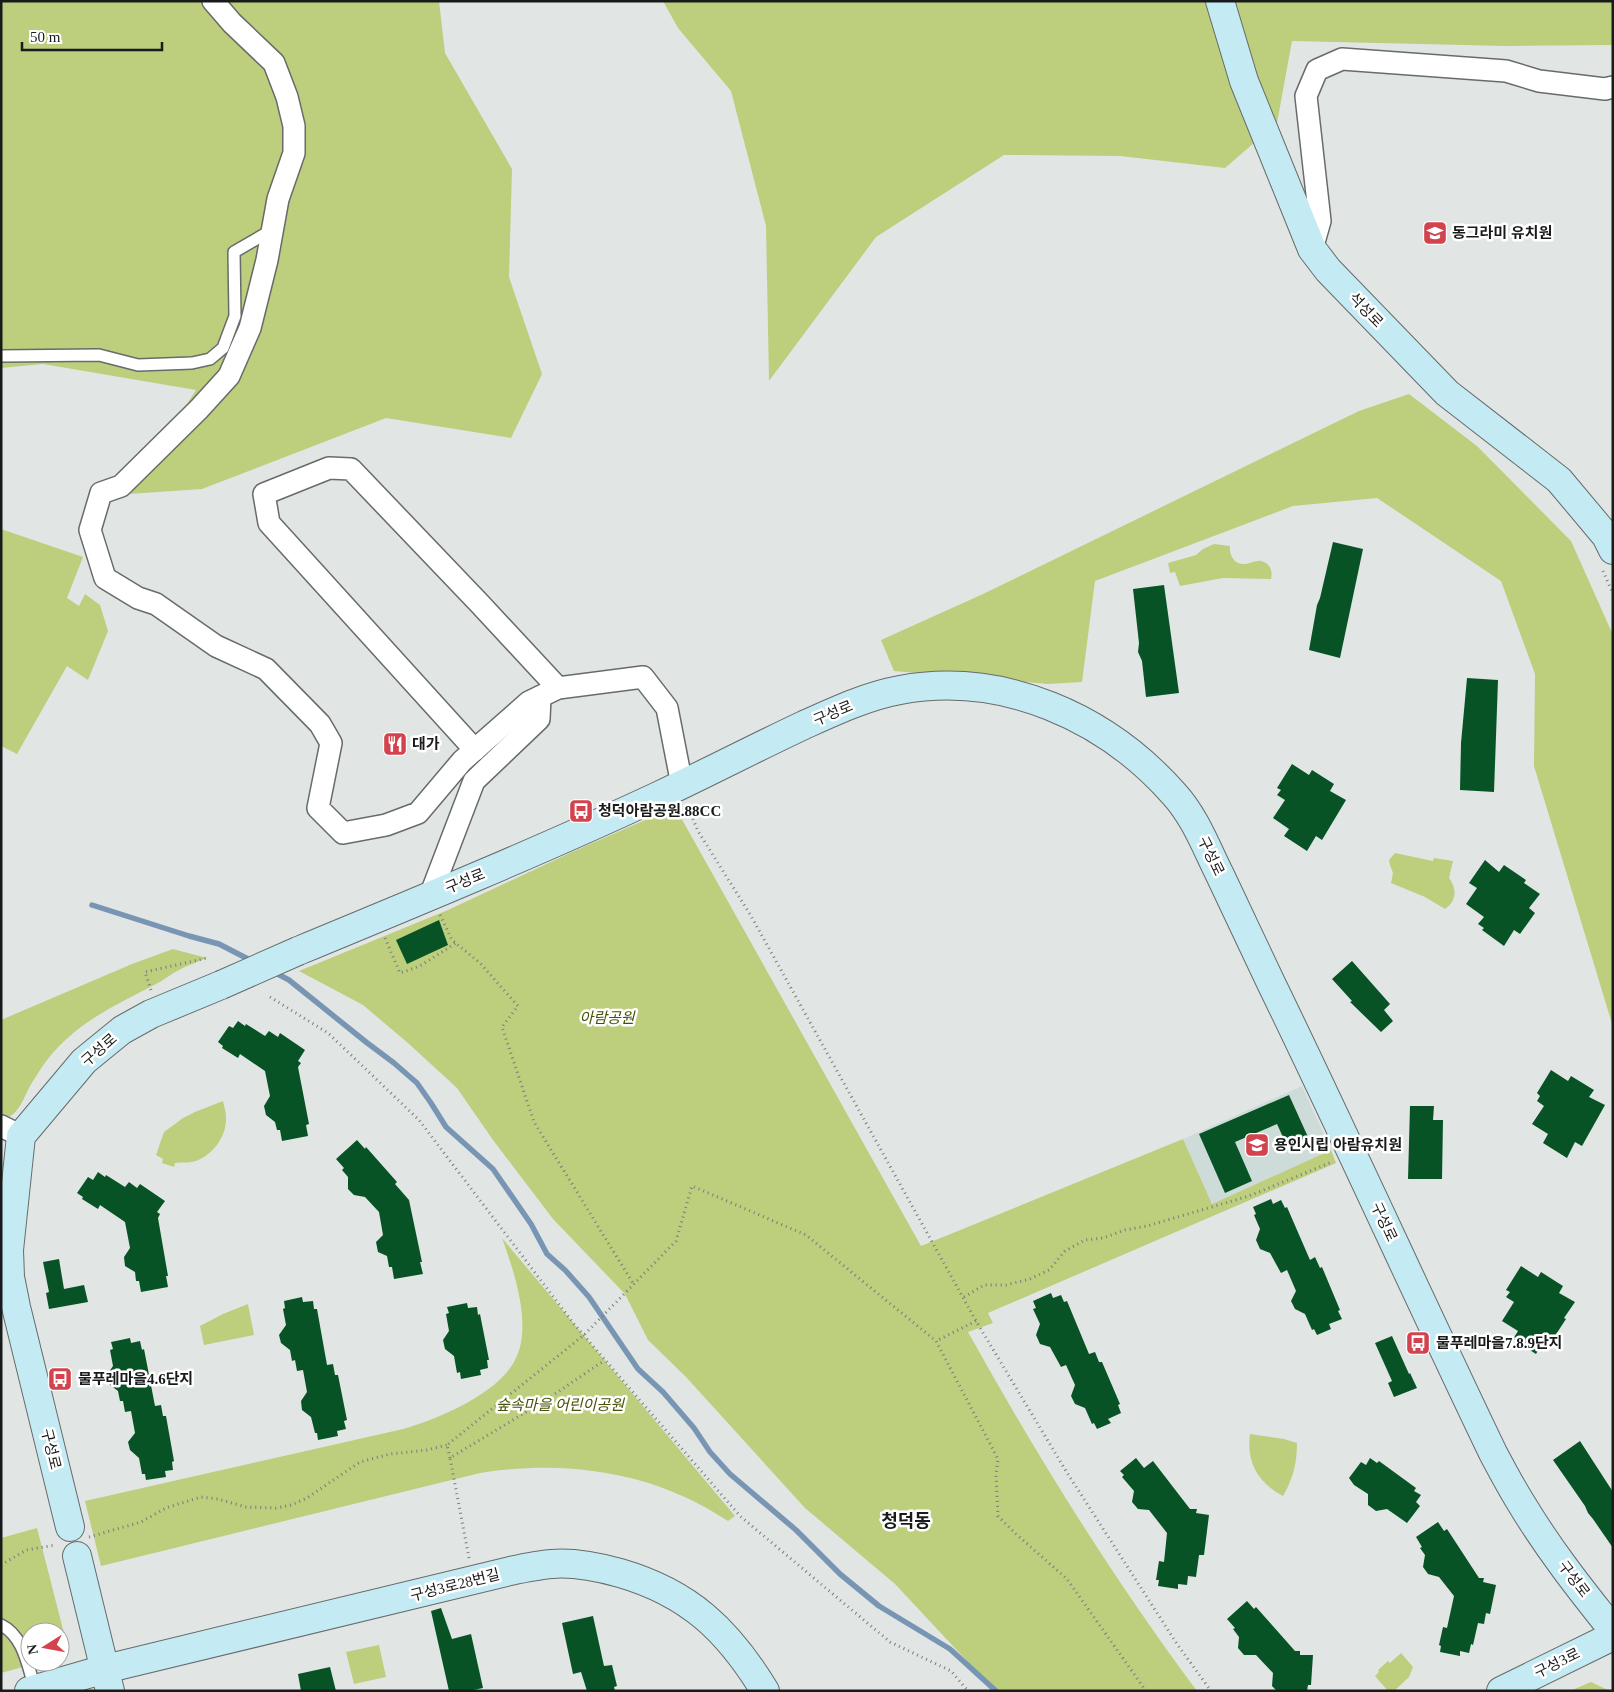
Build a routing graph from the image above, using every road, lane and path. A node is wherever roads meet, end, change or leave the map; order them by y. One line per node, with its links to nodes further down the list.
1 (213, 1): 4 (street)
2 (1220, 1): 5 (street, 석성로)
3 (1613, 87): 5 (street)
4 (272, 230): 6 (lane); 9 (street)
5 (1312, 249): 7 (street, 석성로)
6 (1, 356)
7 (1613, 550)
8 (549, 693): 9 (street); 9 (street); 10 (street); 11 (street)
9 (475, 750)
10 (682, 785): 11 (street, 구성로); 18 (street, 구성로); 20 (path)
11 (430, 896): 12 (street, 구성로); 13 (path)
12 (377, 918): 13 (path); 16 (street, 구성로, bridge)
13 (456, 943): 19 (path)
14 (207, 958): 16 (path)
15 (270, 997): 22 (path)
16 (158, 1012): 17 (street, 구성로)
17 (11, 1131): 27 (street, 구성로)
18 (1352, 1151): 20 (path); 31 (street, 구성로)
19 (634, 1285): 22 (path); 23 (path)
20 (964, 1298): 21 (path)
21 (976, 1321): 23 (path); 38 (path)
22 (584, 1335): 24 (path); 25 (path)
23 (936, 1341): 37 (path)
24 (605, 1360): 26 (path); 36 (path)
25 (447, 1444): 26 (path); 27 (path)
26 (450, 1458): 29 (path)
27 (73, 1541): 28 (path); 33 (street, 구성로)
28 (1, 1565)
29 (473, 1581): 33 (street, 구성3로28번길); 35 (street, 구성3로28번길)
30 (1, 1625): 34 (lane)
31 (1613, 1630)
32 (1613, 1636): 39 (street, 구성3로)
33 (107, 1680): 34 (street, 구성3로28번길)
34 (32, 1690)
35 (765, 1691)
36 (968, 1691)
37 (1146, 1691)
38 (1211, 1691)
39 (1501, 1691)

